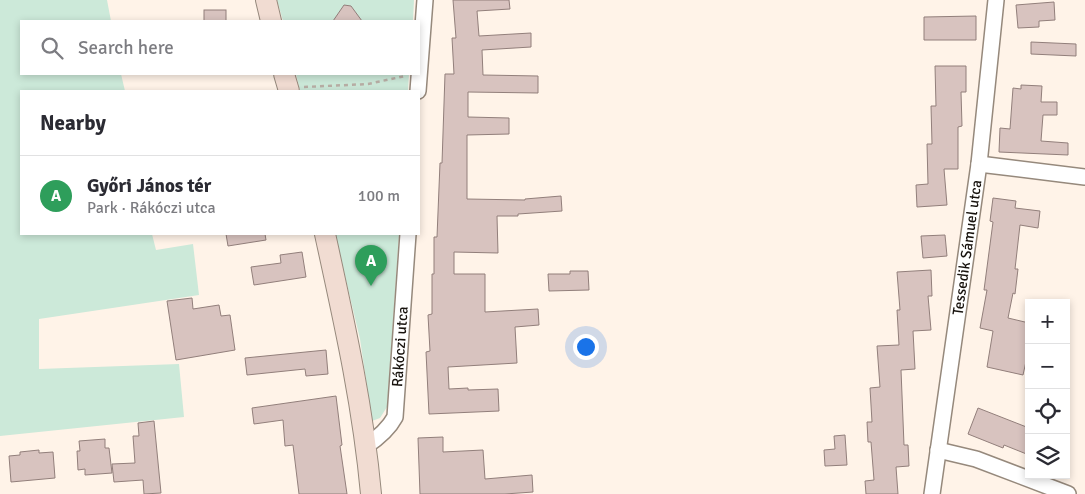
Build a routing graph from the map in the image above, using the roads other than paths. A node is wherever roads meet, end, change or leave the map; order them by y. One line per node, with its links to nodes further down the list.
1 (266, 0): 4 (main road)
2 (424, 0): 5 (street)
3 (996, 0): 8 (street, Tessedik Sámuel utca)
4 (272, 20)
5 (420, 61)
6 (419, 75): 7 (street)
7 (418, 90)
8 (979, 164): 9 (street); 13 (street, Tessedik Sámuel utca)
9 (1085, 177)
10 (325, 235): 12 (main road)
11 (408, 235): 12 (street, Rákóczi utca)
12 (366, 446): 14 (main road)
13 (938, 450): 15 (street, Tessedik Sámuel utca); 16 (street)
14 (371, 494)
15 (932, 494)
16 (1068, 494)

